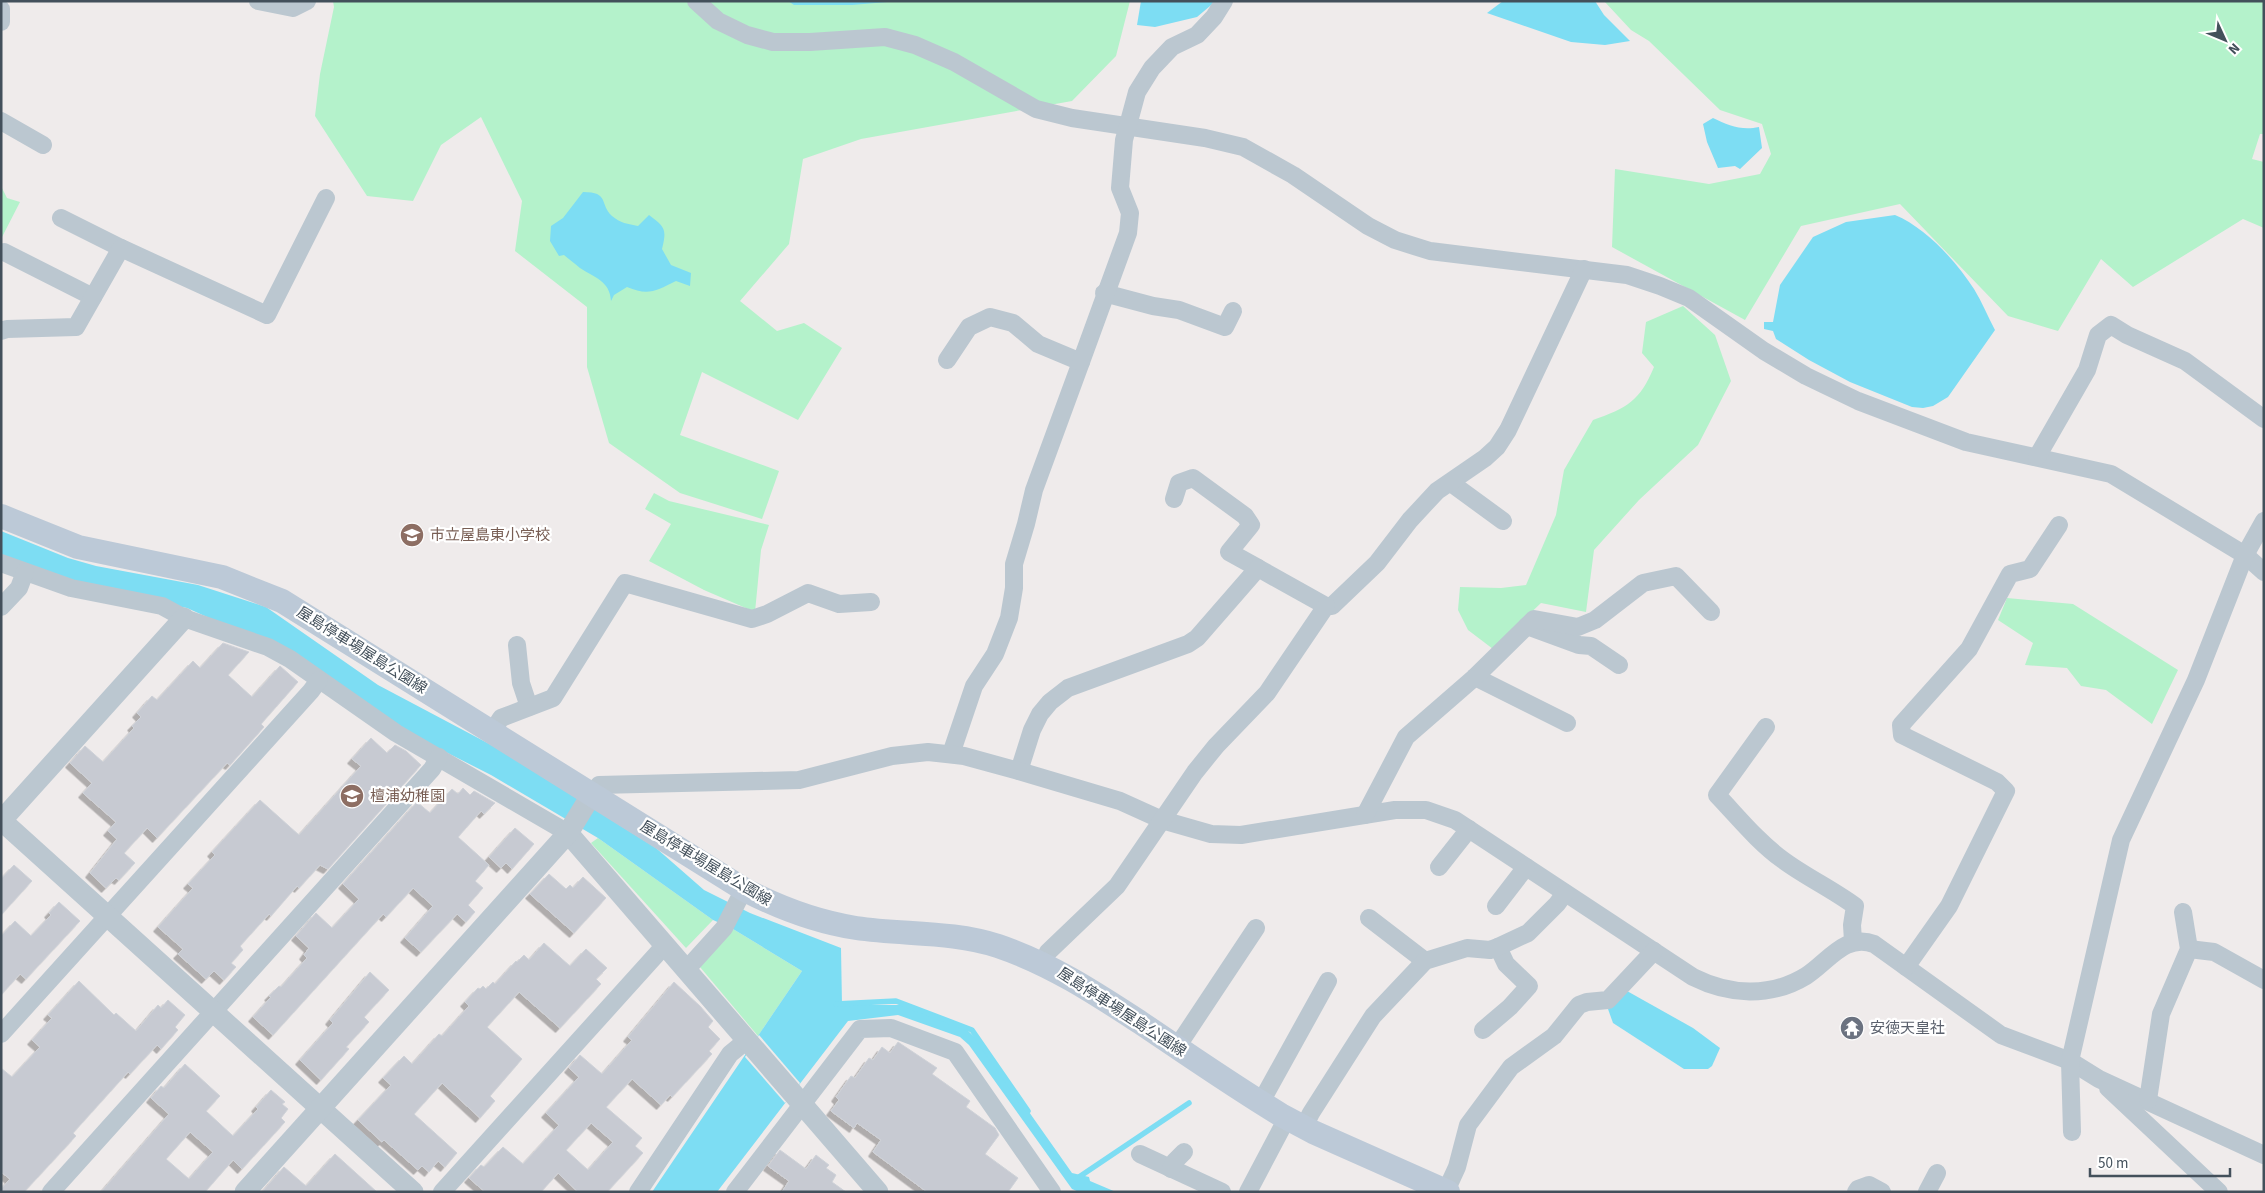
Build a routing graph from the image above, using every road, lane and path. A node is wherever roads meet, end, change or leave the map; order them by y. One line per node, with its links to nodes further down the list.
1 (258, 1): 2 (street)
2 (307, 1)
3 (696, 1): 8 (street)
4 (1224, 1): 8 (street)
5 (1, 9): 6 (street)
6 (1, 22)
7 (1, 121): 9 (street)
8 (1129, 126): 14 (street); 15 (street)
9 (43, 145)
10 (326, 198): 12 (street)
11 (61, 218): 12 (street)
12 (121, 248): 16 (street)
13 (4, 252): 16 (street)
14 (1584, 269): 22 (street); 23 (street)
15 (1104, 293): 17 (street); 20 (street)
16 (93, 297): 18 (street)
17 (1234, 311)
18 (1, 331)
19 (947, 360): 20 (street)
20 (1081, 362): 48 (street)
21 (2264, 419): 22 (street)
22 (2037, 457): 29 (street)
23 (1451, 483): 26 (street); 35 (street)
24 (1174, 499): 31 (street)
25 (1, 516): 47 (main road, 屋島停車場屋島公園線)
26 (1503, 521)
27 (2264, 521): 29 (street)
28 (2060, 524): 73 (street)
29 (2245, 555): 33 (street); 82 (street)
30 (1, 563): 32 (street)
31 (1258, 568): 35 (street); 50 (street)
32 (25, 572): 36 (street); 38 (street)
33 (2264, 572)
34 (871, 602): 44 (street)
35 (1326, 606): 53 (street)
36 (1, 607)
37 (1711, 612): 39 (street)
38 (184, 618): 43 (street); 54 (street)
39 (1526, 626): 41 (street); 42 (street)
40 (517, 645): 44 (street)
41 (1619, 665)
42 (1475, 677): 45 (street); 52 (street)
43 (319, 680): 49 (street); 63 (street)
44 (530, 707): 47 (street)
45 (1567, 723)
46 (1766, 727): 66 (street)
47 (492, 732): 51 (main road, 屋島停車場屋島公園線)
48 (951, 754): 50 (street); 51 (street)
49 (439, 757): 56 (street); 77 (street)
50 (1019, 771): 53 (street)
51 (592, 794): 56 (street); 60 (main road, 屋島停車場屋島公園線)
52 (1365, 815): 53 (street); 55 (street)
53 (1162, 820): 72 (street)
54 (1, 821): 63 (street)
55 (1469, 829): 57 (street); 58 (street)
56 (568, 833): 67 (street); 87 (street)
57 (1440, 867)
58 (1526, 867): 59 (street); 61 (street)
59 (1565, 893): 68 (street); 70 (street)
60 (740, 896): 72 (main road, 屋島停車場屋島公園線); 74 (street)
61 (1496, 906)
62 (2183, 912): 69 (street)
63 (108, 916): 77 (street); 79 (street)
64 (1368, 918): 71 (street)
65 (1256, 928): 81 (street)
66 (1853, 941): 70 (street); 73 (street)
67 (665, 945): 74 (street); 99 (street)
68 (1498, 948): 71 (street); 78 (street)
69 (2189, 949): 75 (street); 85 (street)
70 (1654, 951): 95 (street)
71 (1425, 961): 88 (street)
72 (1043, 964): 81 (main road, 屋島停車場屋島公園線)
73 (1906, 967): 82 (street)
74 (686, 970): 80 (street)
75 (2264, 980)
76 (1328, 981): 86 (street)
77 (213, 1012): 87 (street); 96 (street)
78 (1483, 1030)
79 (1, 1034)
80 (750, 1043): 84 (street); 100 (street)
81 (1177, 1047): 86 (main road, 屋島停車場屋島公園線)
82 (2070, 1061): 83 (street); 89 (street)
83 (2099, 1079): 85 (street); 109 (street)
84 (798, 1099): 101 (street); 102 (street); 103 (street)
85 (2148, 1100): 92 (street)
86 (1261, 1102): 88 (main road, 屋島停車場屋島公園線)
87 (320, 1108): 97 (street); 98 (street)
88 (1296, 1123): 95 (main road, 屋島停車場屋島公園線); 105 (street)
89 (2072, 1132)
90 (1184, 1152): 93 (street)
91 (1140, 1154): 93 (street)
92 (2264, 1156)
93 (1172, 1169): 104 (street)
94 (1937, 1172): 108 (street)
95 (1447, 1191)
96 (51, 1192)
97 (245, 1192)
98 (413, 1192)
99 (442, 1192)
100 (638, 1192)
101 (735, 1192)
102 (878, 1192)
103 (1052, 1192)
104 (1222, 1192)
105 (1248, 1192)
106 (1856, 1192): 107 (street)
107 (1882, 1192)
108 (1927, 1192)
109 (2219, 1192)

